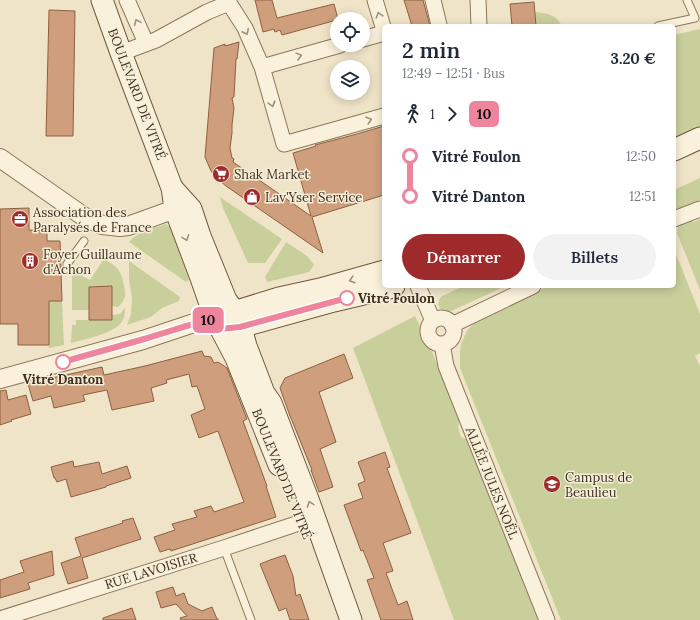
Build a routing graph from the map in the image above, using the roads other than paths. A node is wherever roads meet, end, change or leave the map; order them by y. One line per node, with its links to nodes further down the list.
1 (102, 0): 16 (main road, BOULEVARD DE VITRÉ)
2 (127, 0): 14 (street, one-way to 2)
3 (375, 0): 8 (street, one-way to 3)
4 (433, 0): 9 (street)
5 (478, 0): 10 (street)
6 (687, 0): 11 (lane)
7 (229, 2): 14 (street); 17 (street, one-way to 17)
8 (382, 24)
9 (439, 24)
10 (479, 24)
11 (667, 24)
12 (382, 32): 13 (street)
13 (370, 36)
14 (146, 43): 16 (street)
15 (330, 48): 17 (street, one-way to 15)
16 (121, 53): 22 (main road, BOULEVARD DE VITRÉ)
17 (262, 67): 18 (street, one-way to 18)
18 (382, 117)
19 (700, 138): 20 (main road)
20 (676, 149)
21 (0, 158): 23 (street)
22 (172, 188): 23 (main road, BOULEVARD DE VITRÉ); 32 (main road, BOULEVARD DE VITRÉ)
23 (175, 209): 32 (main road, BOULEVARD DE VITRÉ, one-way to 32)
24 (700, 209): 25 (street)
25 (676, 218)
26 (84, 241): 27 (lane)
27 (67, 264)
28 (382, 272): 32 (main road, one-way to 32)
29 (389, 288): 32 (main road)
30 (419, 288): 33 (street)
31 (528, 288): 34 (street)
32 (228, 321): 36 (street); 37 (main road, BOULEVARD DE VITRÉ); 42 (main road, BOULEVARD DE VITRÉ, one-way to 32)
33 (433, 321): 34 (street); 35 (street)
34 (452, 325): 35 (street)
35 (442, 344): 43 (street, ALLÉE JULES NOËL)
36 (0, 379)
37 (302, 522): 38 (street, RUE LAVOISIER); 41 (main road, BOULEVARD DE VITRÉ)
38 (224, 548): 39 (street, RUE LAVOISIER); 40 (lane)
39 (0, 619)
40 (251, 620)
41 (340, 620)
42 (351, 620)
43 (546, 620)

